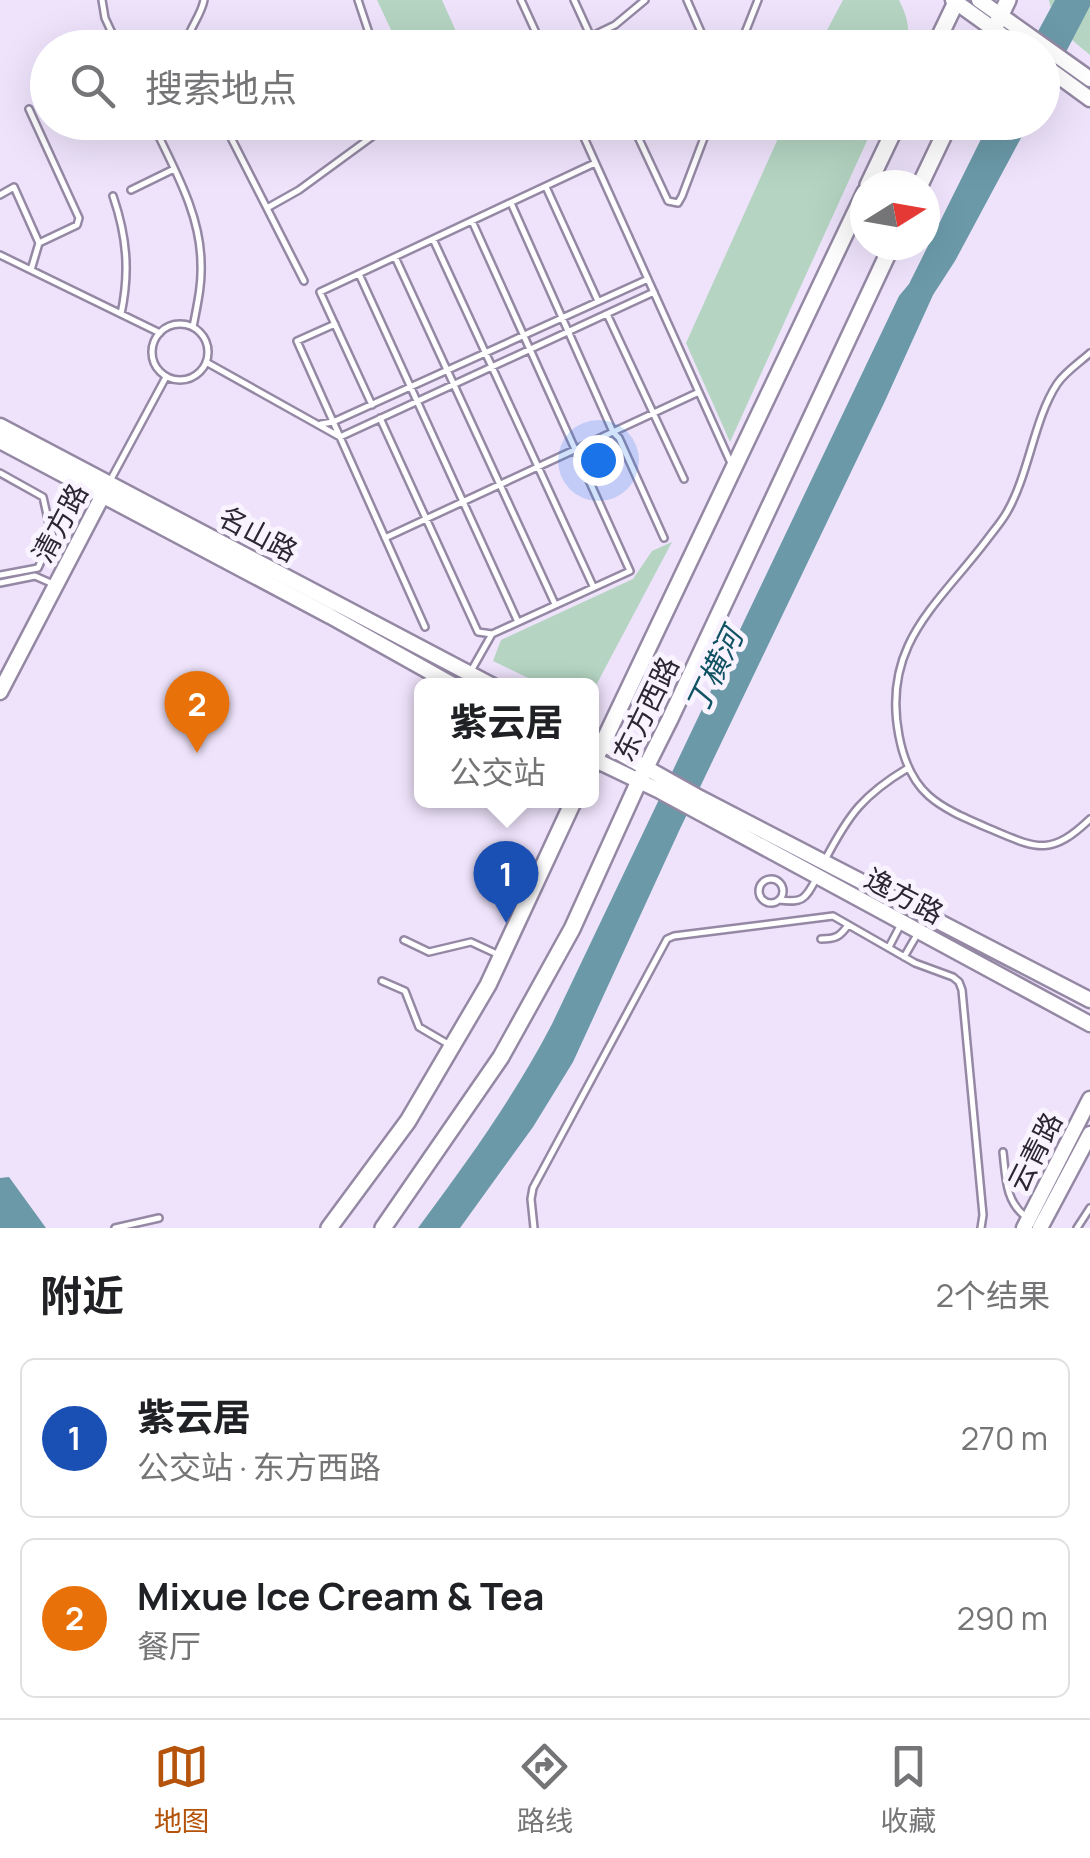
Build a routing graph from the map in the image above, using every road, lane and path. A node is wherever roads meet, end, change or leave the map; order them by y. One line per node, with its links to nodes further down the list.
1 (102, 0): 12 (lane)
2 (204, 0): 13 (lane)
3 (358, 0): 14 (lane)
4 (522, 0): 15 (lane)
5 (574, 0): 16 (lane)
6 (687, 0): 18 (lane)
7 (758, 0): 19 (lane)
8 (980, 0): 11 (street)
9 (955, 1): 11 (street); 20 (main road)
10 (640, 2): 17 (lane)
11 (1001, 14)
12 (111, 30)
13 (189, 30)
14 (368, 30)
15 (535, 30)
16 (588, 30)
17 (603, 30)
18 (700, 30)
19 (746, 30)
20 (942, 30)
21 (1060, 60): 23 (street)
22 (1060, 77): 24 (street)
23 (1090, 79)
24 (1090, 99)
25 (43, 140): 47 (lane)
26 (160, 140): 35 (lane)
27 (232, 140): 43 (lane)
28 (367, 140): 43 (lane)
29 (585, 140): 34 (lane)
30 (639, 140): 31 (lane)
31 (703, 140)
32 (890, 140): 36 (main road, 东方西路)
33 (941, 140): 37 (main road)
34 (596, 163): 38 (lane); 53 (lane)
35 (174, 169): 39 (lane); 61 (lane)
36 (875, 170)
37 (927, 170)
38 (546, 186): 42 (lane); 56 (lane)
39 (130, 190)
40 (0, 194): 47 (lane)
41 (113, 196): 57 (lane)
42 (510, 203): 44 (lane); 59 (lane)
43 (267, 208): 54 (lane)
44 (472, 221): 46 (lane); 64 (lane)
45 (850, 223): 87 (main road, 东方西路)
46 (434, 239): 49 (lane); 66 (lane)
47 (39, 243): 51 (lane)
48 (0, 255): 51 (lane)
49 (395, 257): 52 (lane); 70 (lane)
50 (885, 260): 112 (main road, 东方西路)
51 (31, 270): 57 (lane)
52 (359, 274): 60 (lane); 73 (lane)
53 (648, 279): 55 (lane); 56 (lane)
54 (304, 281)
55 (654, 292): 58 (lane); 74 (lane)
56 (598, 301): 59 (lane)
57 (121, 314): 63 (lane)
58 (607, 314): 62 (lane); 77 (lane)
59 (562, 318): 62 (lane); 64 (lane)
60 (335, 324): 76 (lane); 79 (lane)
61 (193, 327): 63 (lane); 68 (lane)
62 (568, 332): 65 (lane); 82 (lane)
63 (160, 333): 71 (lane)
64 (524, 335): 65 (lane); 66 (lane)
65 (530, 349): 69 (lane); 85 (lane)
66 (486, 353): 69 (lane); 70 (lane)
67 (1090, 353): 111 (lane)
68 (206, 362): 71 (lane); 80 (lane)
69 (492, 367): 72 (lane); 86 (lane)
70 (447, 370): 72 (lane); 73 (lane)
71 (166, 376): 91 (lane)
72 (454, 384): 75 (lane); 90 (lane)
73 (410, 387): 75 (lane); 76 (lane)
74 (699, 392): 77 (lane); 87 (lane)
75 (417, 401): 78 (lane); 92 (lane)
76 (372, 404): 79 (lane)
77 (654, 414): 82 (lane); 89 (lane)
78 (380, 418): 83 (lane); 93 (lane)
79 (333, 422): 80 (lane); 83 (lane)
80 (318, 425): 83 (lane)
81 (0, 426): 91 (street, 名山路)
82 (613, 432): 85 (lane); 95 (lane)
83 (340, 437): 94 (lane)
84 (0, 441): 91 (street, 名山路)
85 (576, 450): 86 (lane); 99 (lane)
86 (538, 467): 90 (lane); 99 (lane)
87 (733, 467): 108 (main road, 东方西路)
88 (0, 473): 96 (lane)
89 (684, 479)
90 (500, 484): 92 (lane); 100 (lane)
91 (105, 490): 98 (street, 清方路); 104 (street, 名山路); 105 (street, 名山路)
92 (463, 502): 93 (lane); 101 (lane)
93 (426, 518): 94 (lane); 103 (lane)
94 (385, 538): 102 (lane)
95 (664, 538)
96 (0, 575)
97 (0, 583): 98 (lane)
98 (56, 585): 107 (street, 清方路)
99 (594, 588): 100 (lane)
100 (555, 605): 101 (lane)
101 (518, 622): 103 (lane)
102 (425, 627)
103 (492, 634): 104 (lane)
104 (470, 673): 106 (street, 名山路)
105 (441, 678)
106 (479, 678)
107 (0, 692)
108 (599, 736)
109 (599, 742): 112 (street)
110 (599, 764): 112 (street)
111 (908, 768): 115 (lane); 116 (lane)
112 (642, 774): 113 (street); 139 (main road, 东方西路)
113 (698, 805): 116 (street, 逸方路); 117 (street, 逸方路)
114 (570, 808): 125 (main road)
115 (1090, 819)
116 (824, 862): 117 (lane); 128 (street, 逸方路)
117 (817, 878): 118 (lane); 119 (street, 逸方路)
118 (778, 900): 118 (lane)
119 (902, 924): 121 (street, 逸方路); 124 (lane)
120 (848, 925): 122 (lane); 124 (lane); 140 (lane)
121 (918, 932): 126 (lane); 129 (street, 逸方路)
122 (821, 939)
123 (404, 940): 125 (lane)
124 (888, 948): 126 (lane)
125 (501, 956): 130 (main road)
126 (904, 957): 141 (lane)
127 (382, 981): 130 (lane)
128 (1090, 1000)
129 (1090, 1024)
130 (452, 1047): 138 (main road)
131 (1090, 1099): 136 (street, 云青路)
132 (1090, 1134): 136 (street, 云青路)
133 (1002, 1152): 136 (lane)
134 (1090, 1208): 142 (lane)
135 (160, 1218): 137 (lane)
136 (1031, 1225)
137 (115, 1228)
138 (328, 1228)
139 (383, 1228)
140 (534, 1228)
141 (980, 1228)
142 (1077, 1228)

